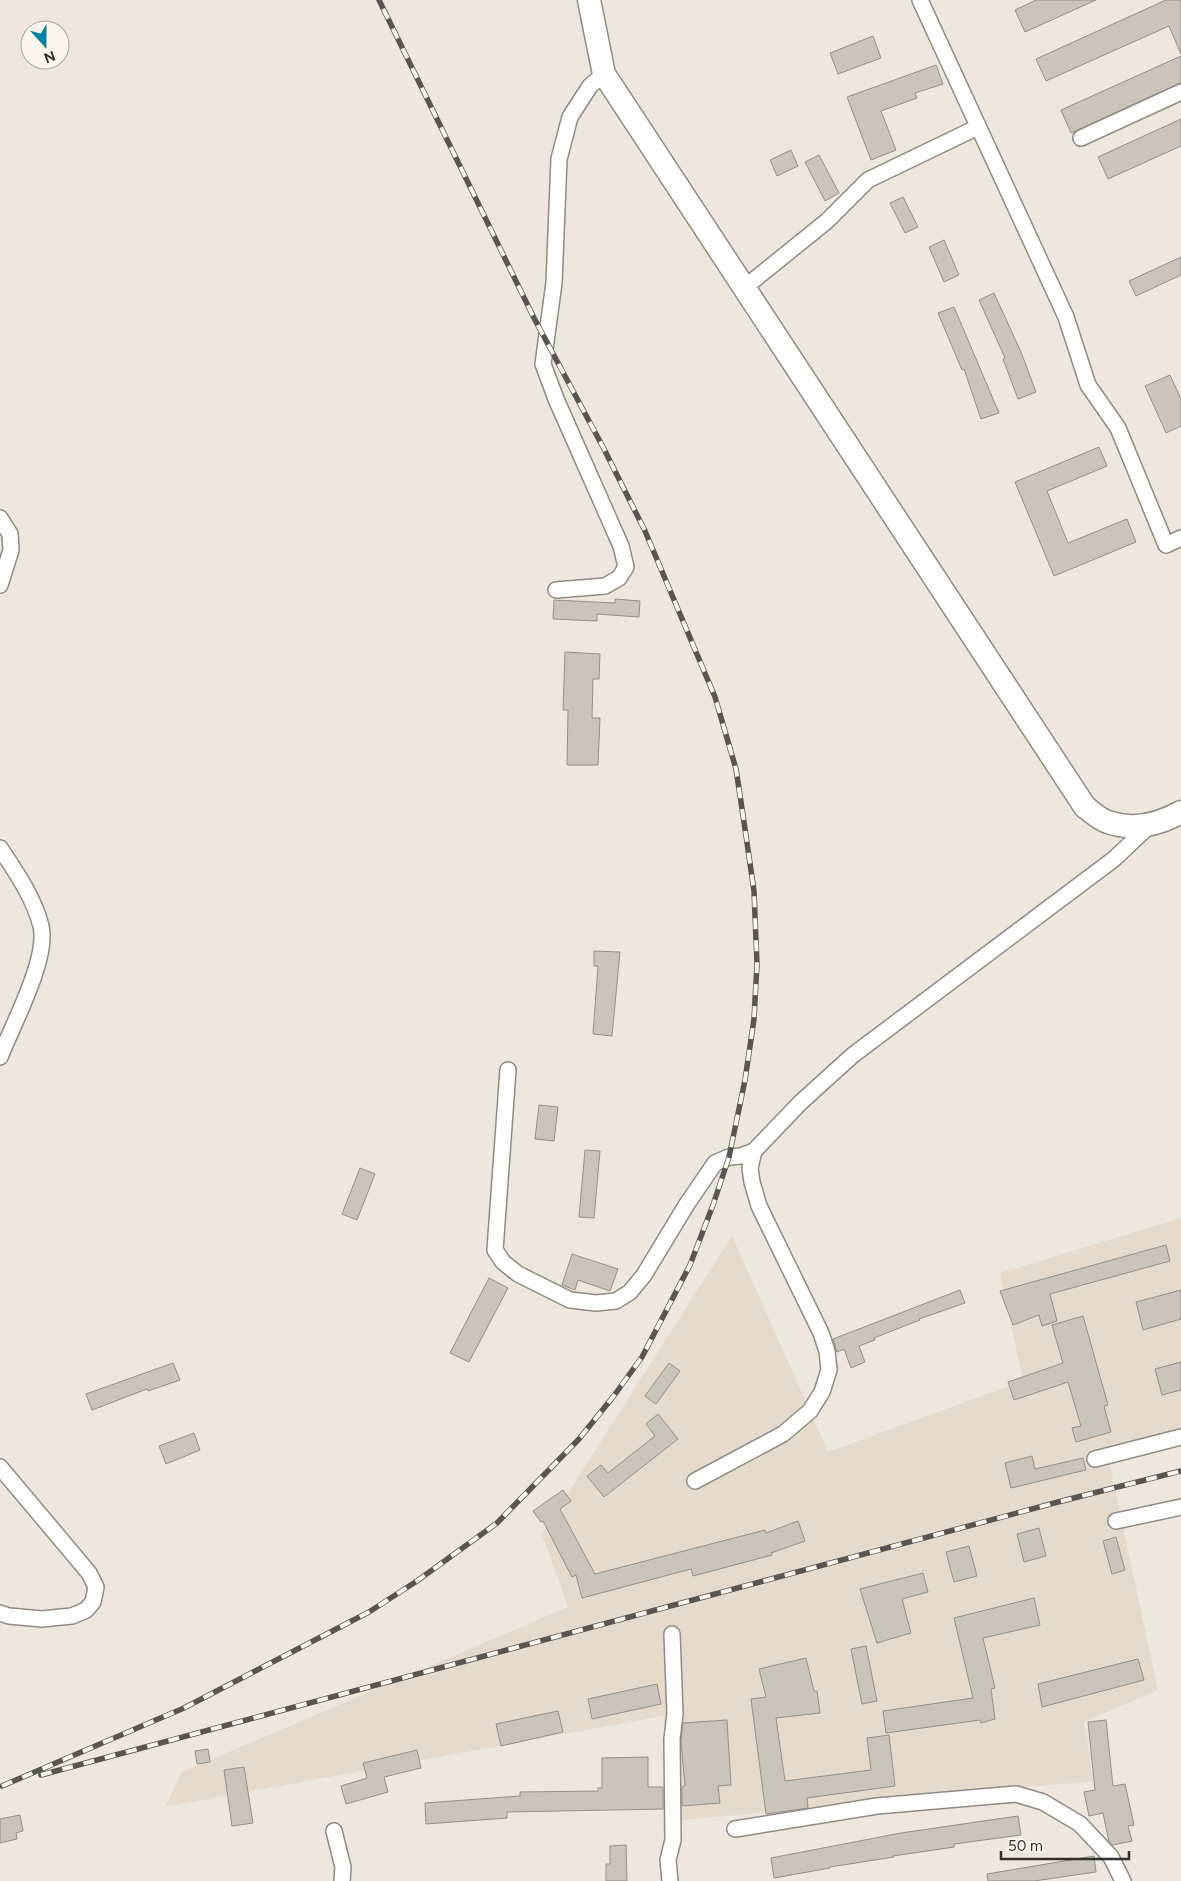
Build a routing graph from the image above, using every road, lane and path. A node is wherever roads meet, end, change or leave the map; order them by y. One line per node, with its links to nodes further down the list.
1 (589, 0): 3 (street)
2 (920, 0): 5 (street)
3 (604, 74): 7 (street); 11 (street)
4 (1181, 92): 6 (street)
5 (978, 127): 7 (street); 9 (street)
6 (1081, 138)
7 (744, 288): 13 (street)
8 (0, 518): 10 (street)
9 (1181, 538)
10 (0, 585)
11 (556, 590)
12 (1181, 812): 13 (street)
13 (1150, 826): 17 (street)
14 (0, 848): 15 (street)
15 (0, 1057)
16 (508, 1070): 17 (street)
17 (754, 1151): 21 (street)
18 (1181, 1437): 19 (street)
19 (1095, 1460)
20 (0, 1467): 24 (street)
21 (695, 1481)
22 (1181, 1507): 23 (street)
23 (1116, 1522)
24 (0, 1614)
25 (672, 1634): 29 (street)
26 (735, 1829): 30 (street)
27 (334, 1831): 28 (street)
28 (342, 1881)
29 (670, 1881)
30 (1123, 1881)

